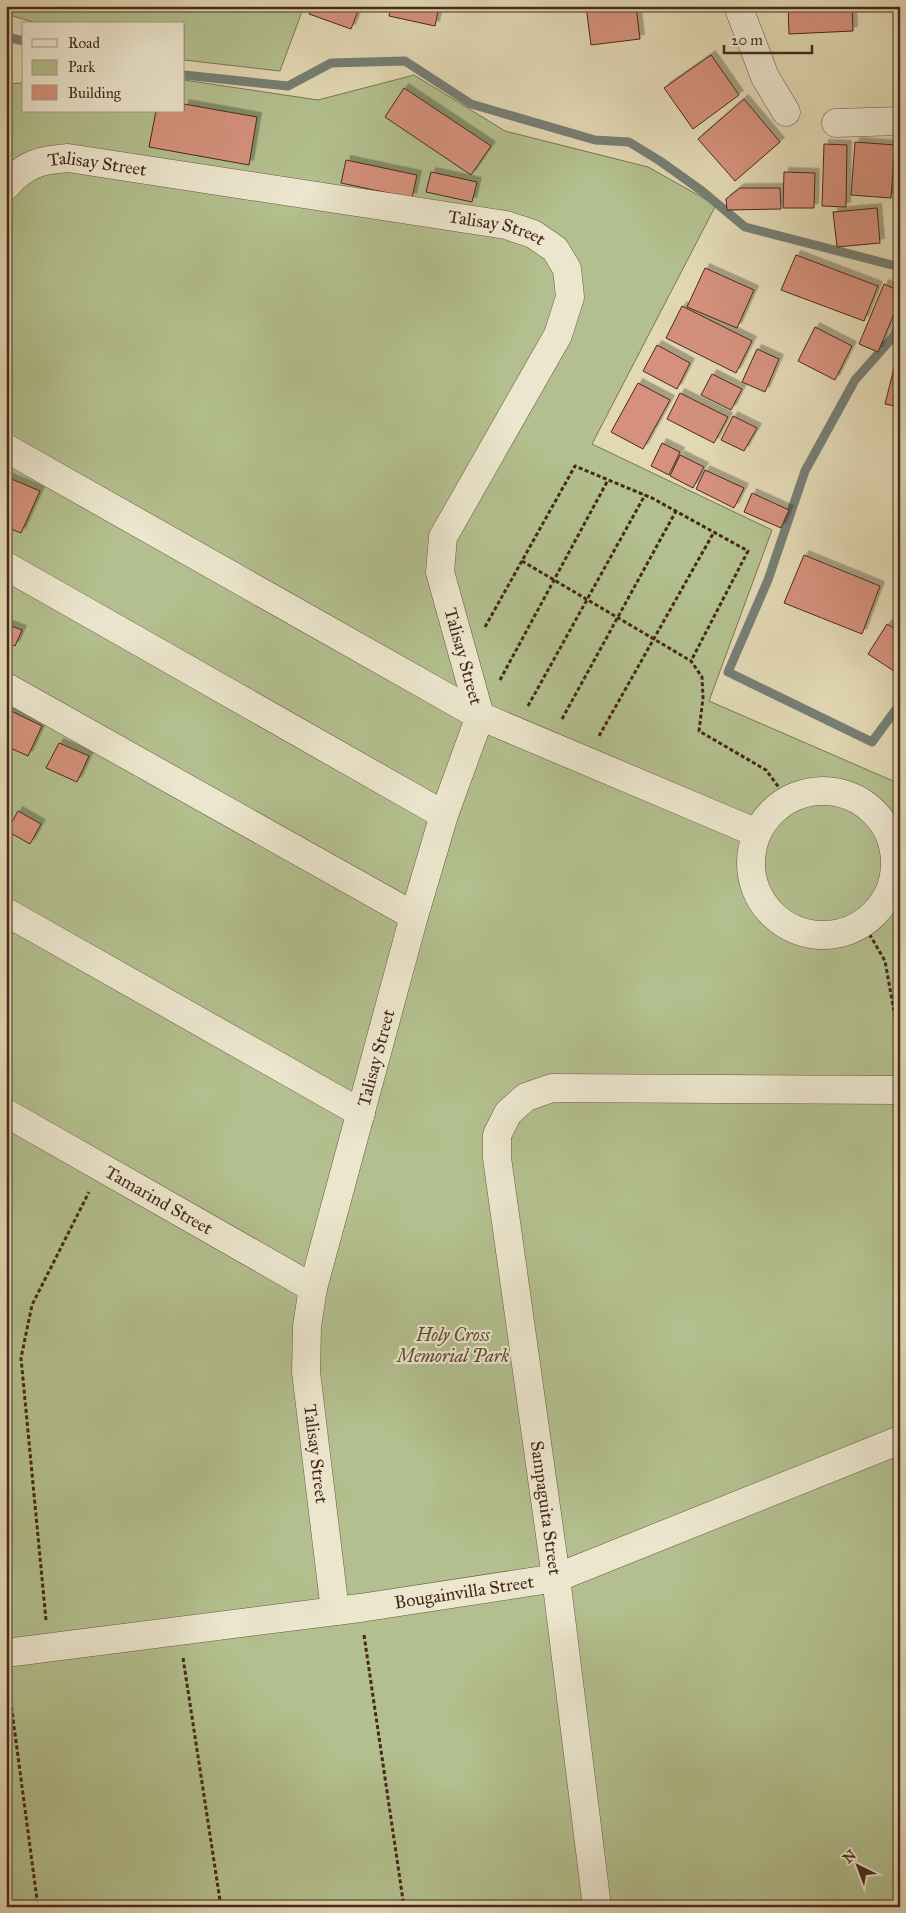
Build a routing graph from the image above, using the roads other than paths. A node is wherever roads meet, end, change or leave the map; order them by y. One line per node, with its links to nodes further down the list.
1 (738, 6): 2 (street)
2 (786, 112)
3 (900, 121): 4 (street)
4 (836, 123)
5 (6, 186): 9 (street, Talisay Street)
6 (6, 448): 9 (street)
7 (6, 566): 10 (street)
8 (6, 687): 14 (street)
9 (480, 716): 10 (street, Talisay Street); 11 (street)
10 (444, 814): 14 (street, Talisay Street)
11 (757, 834): 12 (street); 12 (street)
12 (897, 849)
13 (6, 912): 17 (street)
14 (414, 916): 17 (street, Talisay Street)
15 (900, 1090): 20 (street, Sampaguita Street)
16 (6, 1112): 18 (street, Tamarind Street)
17 (361, 1113): 18 (street, Talisay Street)
18 (313, 1288): 21 (street, Talisay Street)
19 (900, 1440): 20 (street, Bougainvilla Street)
20 (556, 1578): 21 (street, Bougainvilla Street); 23 (street, Sampaguita Street)
21 (348, 1610): 22 (street, Bougainvilla Street)
22 (7, 1664)
23 (597, 1907)

